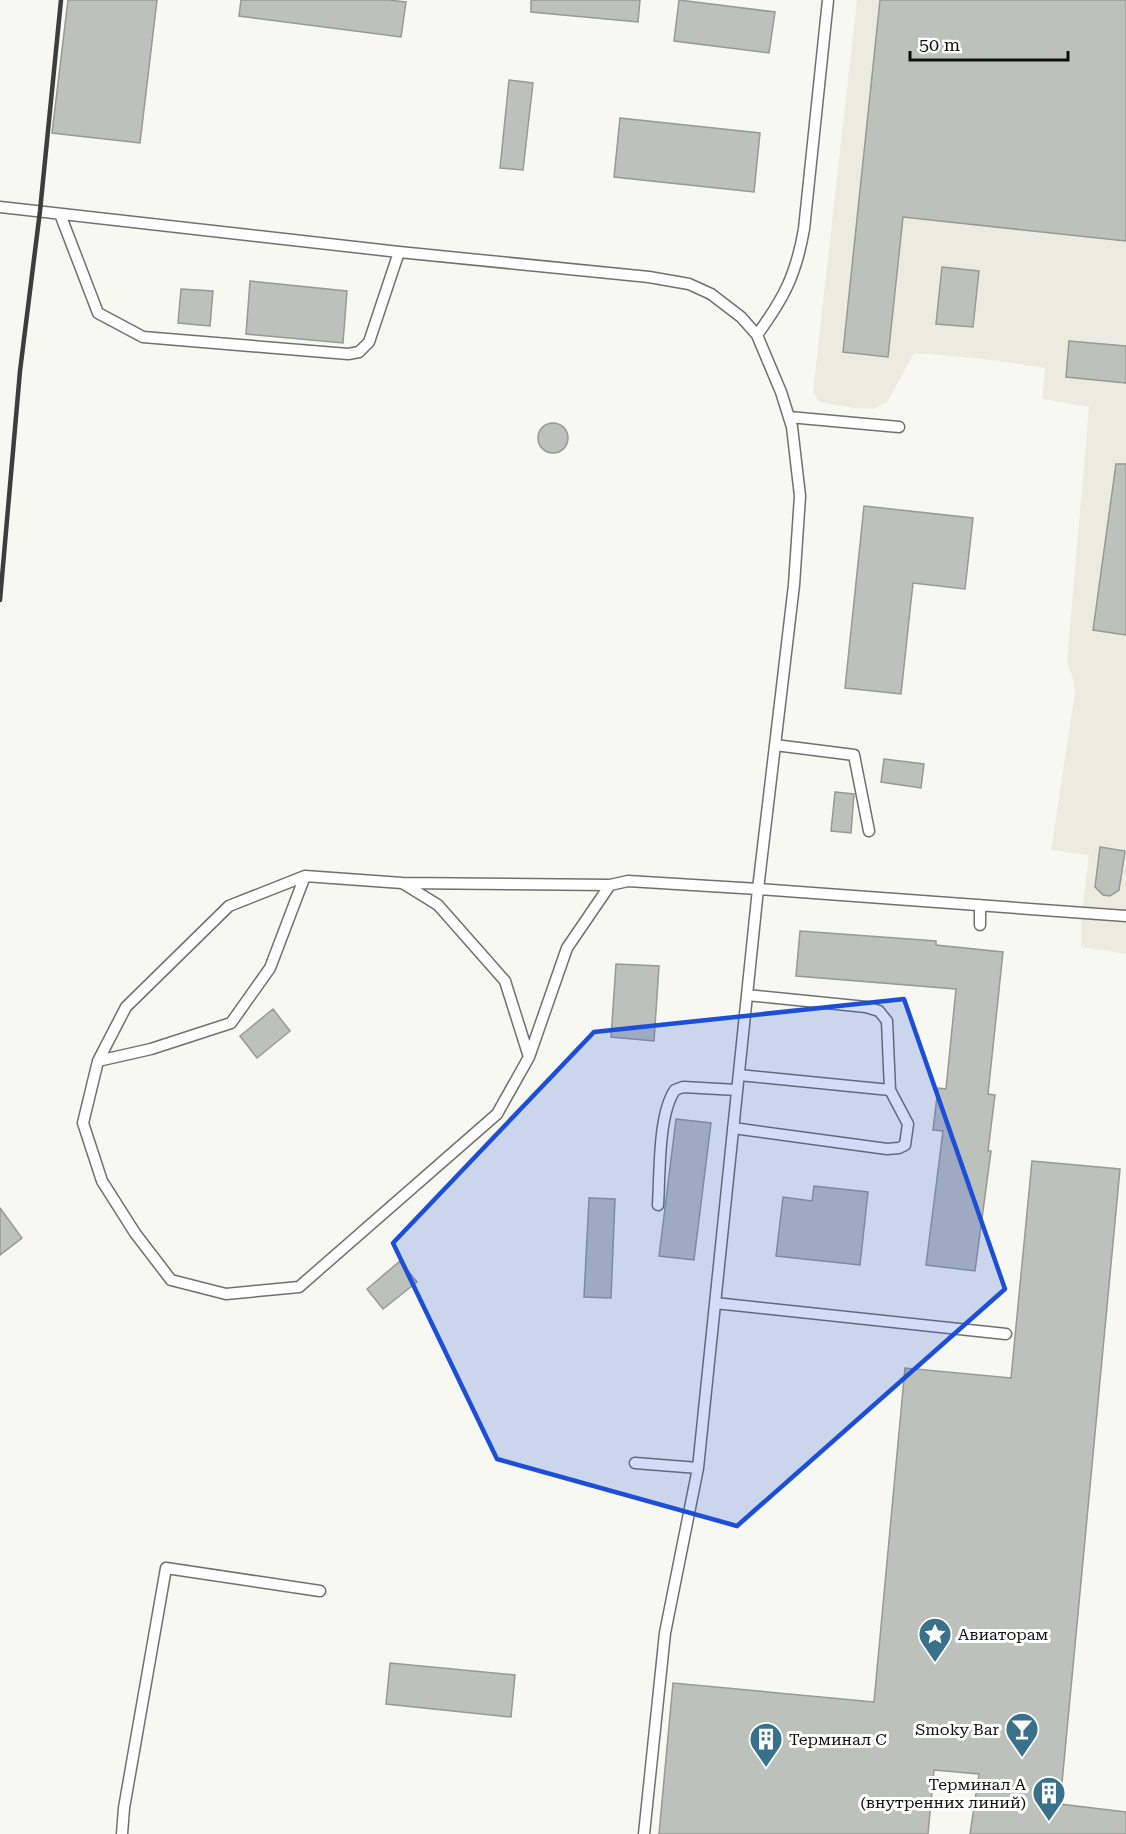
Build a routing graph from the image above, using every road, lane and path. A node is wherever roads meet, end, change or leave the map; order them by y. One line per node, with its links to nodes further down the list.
1 (828, 0): 5 (lane)
2 (0, 207): 3 (lane)
3 (60, 214): 4 (lane); 4 (lane)
4 (399, 252): 5 (lane)
5 (757, 335): 6 (lane)
6 (789, 417): 7 (lane); 8 (lane)
7 (899, 427)
8 (775, 745): 9 (lane); 13 (lane)
9 (869, 831)
10 (305, 876): 11 (lane); 19 (lane); 19 (lane)
11 (402, 883): 12 (lane); 18 (lane)
12 (610, 885): 13 (lane); 18 (lane)
13 (758, 889): 14 (lane); 17 (lane)
14 (980, 905): 15 (lane); 16 (lane)
15 (1126, 916)
16 (980, 925)
17 (747, 995): 20 (lane); 22 (lane)
18 (529, 1057): 19 (lane)
19 (98, 1061)
20 (739, 1074): 21 (lane); 22 (lane)
21 (737, 1090): 23 (lane); 24 (lane)
22 (890, 1090): 23 (lane)
23 (733, 1128): 25 (lane)
24 (658, 1205)
25 (715, 1303): 26 (lane); 28 (lane)
26 (1006, 1334)
27 (635, 1463): 28 (lane)
28 (698, 1468): 31 (lane)
29 (320, 1591): 30 (lane)
30 (122, 1834)
31 (644, 1834)

